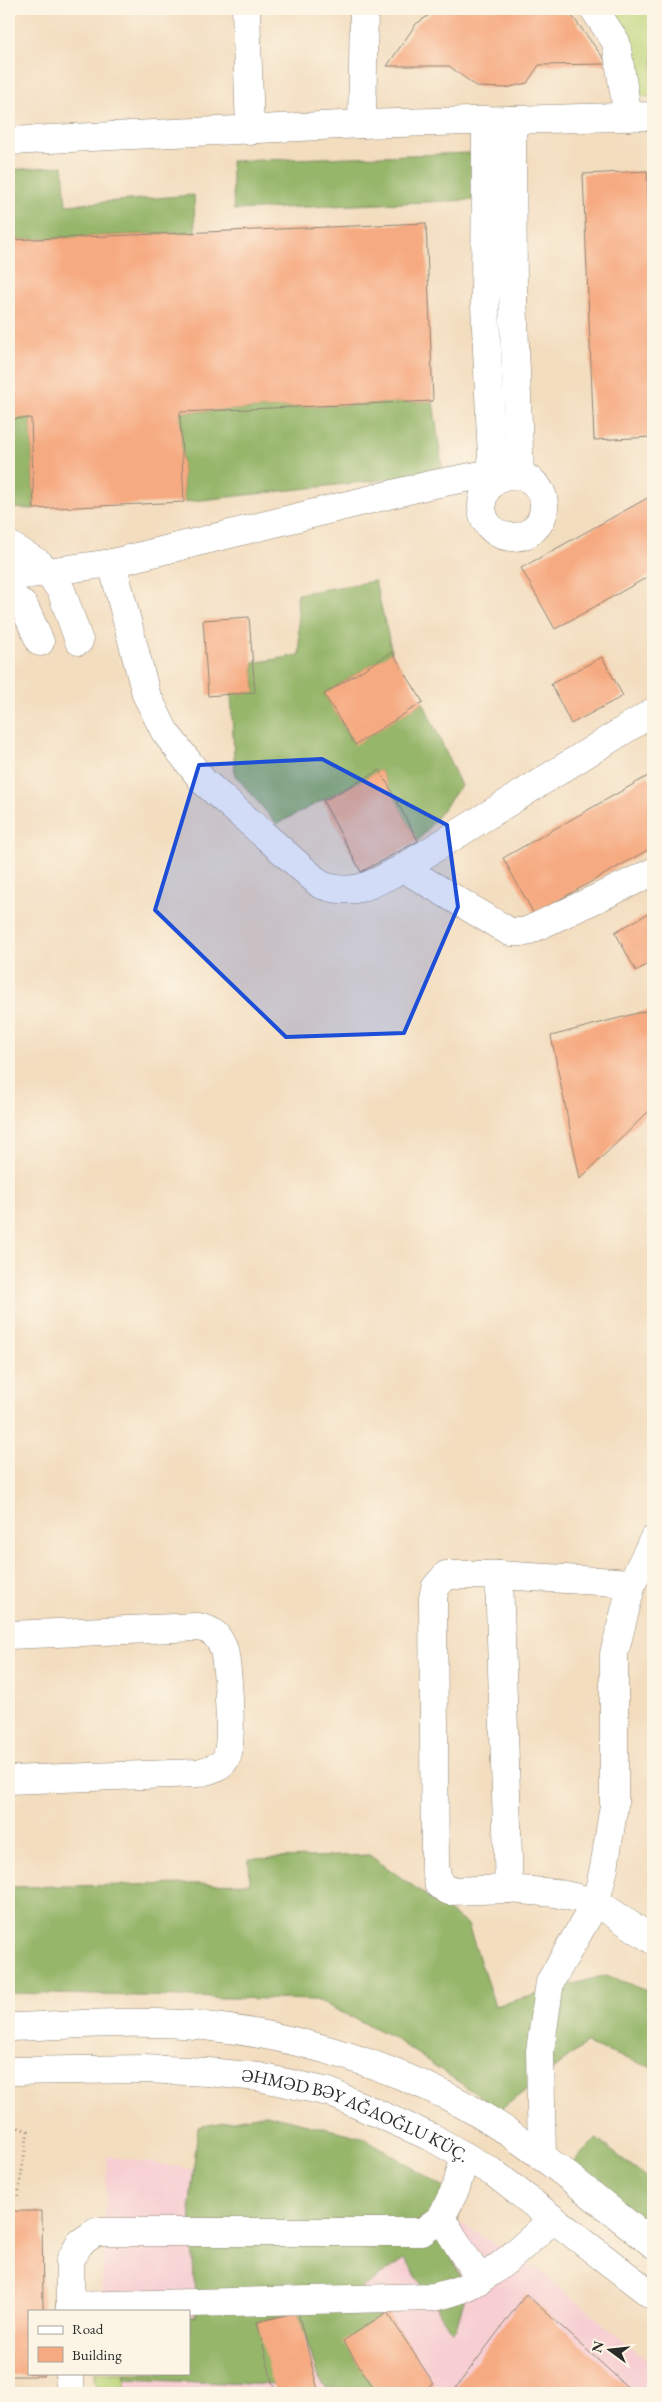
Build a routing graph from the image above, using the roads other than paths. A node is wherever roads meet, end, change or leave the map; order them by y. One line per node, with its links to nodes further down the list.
1 (246, 9): 7 (street)
2 (594, 9): 4 (street)
3 (366, 10): 6 (street)
4 (641, 116): 5 (street)
5 (499, 120): 6 (street); 9 (street); 10 (street)
6 (362, 124): 7 (street)
7 (250, 131): 8 (street)
8 (9, 141)
9 (513, 304): 10 (street); 11 (street)
10 (485, 305): 12 (street)
11 (520, 475): 12 (street); 12 (street)
12 (492, 477): 14 (street)
13 (9, 543): 14 (street); 15 (street)
14 (112, 563): 15 (street); 21 (street)
15 (47, 574): 16 (street); 18 (street)
16 (9, 578)
17 (9, 593): 19 (street)
18 (79, 641)
19 (40, 642)
20 (653, 712): 21 (street)
21 (403, 868): 22 (street)
22 (653, 872)
23 (653, 1540): 25 (street)
24 (499, 1575): 25 (street); 28 (street); 28 (street)
25 (632, 1583): 29 (street)
26 (9, 1635): 27 (street)
27 (9, 1780)
28 (509, 1889): 29 (street)
29 (596, 1902): 30 (street); 34 (street)
30 (653, 1940)
31 (9, 2027): 34 (street)
32 (9, 2071): 33 (street, ƏHMƏD BƏY AĞAOĞLU KÜÇ.)
33 (465, 2156): 35 (street); 36 (street, ƏHMƏD BƏY AĞAOĞLU KÜÇ.)
34 (542, 2157): 37 (street)
35 (440, 2218): 38 (street); 40 (street)
36 (553, 2218): 38 (street); 39 (street, ƏHMƏD BƏY AĞAOĞLU KÜÇ.)
37 (653, 2244)
38 (480, 2280): 40 (street)
39 (653, 2296)
40 (70, 2308)
41 (70, 2374): 42 (street)
42 (70, 2393)

